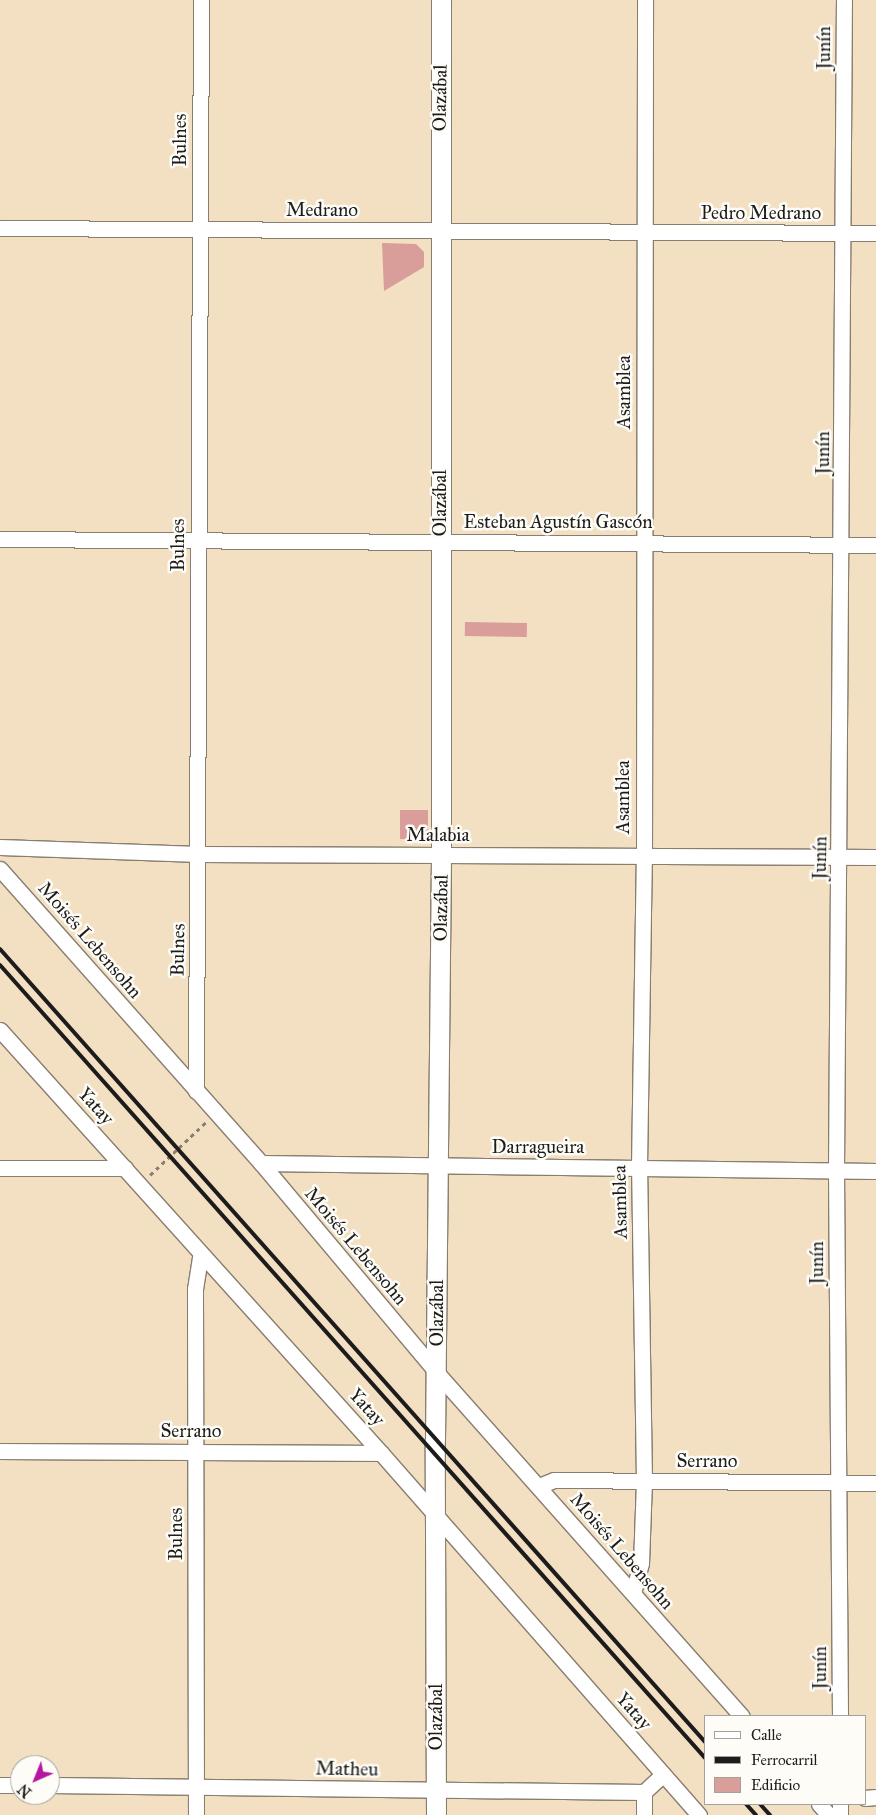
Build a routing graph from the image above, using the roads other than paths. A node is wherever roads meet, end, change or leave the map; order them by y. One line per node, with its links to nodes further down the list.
1 (201, 0): 7 (street, Bulnes)
2 (441, 0): 6 (street, Olazábal)
3 (645, 0): 8 (street, Asamblea)
4 (844, 0): 10 (street, Junín)
5 (0, 228): 7 (street, Medrano)
6 (439, 229): 7 (street, Medrano); 8 (street, Medrano); 13 (street, Olazábal)
7 (199, 231): 12 (street, Bulnes)
8 (645, 232): 10 (street, Pedro Medrano); 14 (street, Asamblea)
9 (876, 232): 10 (street, Pedro Medrano)
10 (843, 233): 15 (street, Junín)
11 (0, 539): 12 (street, Esteban Agustín Gascón)
12 (198, 540): 13 (street, Esteban Agustín Gascón); 18 (street, Bulnes)
13 (441, 541): 14 (street, Esteban Agustín Gascón); 19 (street, Olazábal)
14 (643, 542): 15 (street, Esteban Agustín Gascón); 20 (street, Asamblea)
15 (843, 545): 16 (street, Esteban Agustín Gascón); 21 (street, Junín)
16 (876, 545)
17 (0, 847): 18 (street, Malabia)
18 (198, 854): 19 (street, Malabia); 25 (street, Bulnes)
19 (441, 855): 20 (street, Malabia); 27 (street, Olazábal)
20 (644, 857): 21 (street, Malabia); 28 (street, Asamblea)
21 (840, 857): 22 (street, Malabia); 31 (street, Junín)
22 (876, 857)
23 (0, 869): 25 (street, Moisés Lebensohn)
24 (0, 1030): 30 (street, Yatay)
25 (196, 1090): 26 (street, Moisés Lebensohn)
26 (261, 1163): 27 (street, Darragueira); 34 (street, Moisés Lebensohn)
27 (438, 1167): 28 (street, Darragueira); 34 (street, Olazábal)
28 (639, 1167): 31 (street, Darragueira); 38 (street, Asamblea)
29 (0, 1168): 30 (street)
30 (125, 1168): 33 (street, Yatay)
31 (836, 1171): 32 (street, Darragueira); 39 (street, Junín)
32 (876, 1171)
33 (201, 1253): 35 (street, Bulnes); 37 (street, Yatay)
34 (437, 1373): 41 (street, Moisés Lebensohn); 42 (street, Olazábal)
35 (196, 1450): 36 (street, Serrano); 37 (street, Serrano); 48 (street, Bulnes)
36 (0, 1451)
37 (381, 1453): 42 (street, Yatay)
38 (644, 1480): 39 (street, Serrano); 41 (street, Serrano); 43 (street, Asamblea)
39 (839, 1482): 40 (street, Serrano); 45 (street, Junín)
40 (876, 1483)
41 (539, 1486): 43 (street, Moisés Lebensohn)
42 (435, 1514): 46 (street, Yatay); 49 (street, Olazábal)
43 (633, 1593): 44 (street, Moisés Lebensohn)
44 (741, 1715)
45 (840, 1715)
46 (663, 1774): 50 (street); 55 (street, Yatay)
47 (60, 1785): 48 (street, Matheu)
48 (196, 1786): 49 (street, Matheu); 52 (street, Bulnes)
49 (436, 1790): 50 (street, Matheu); 53 (street, Olazábal)
50 (644, 1792): 54 (street)
51 (820, 1805): 56 (street)
52 (196, 1815)
53 (436, 1815)
54 (644, 1815)
55 (699, 1815)
56 (830, 1815)

